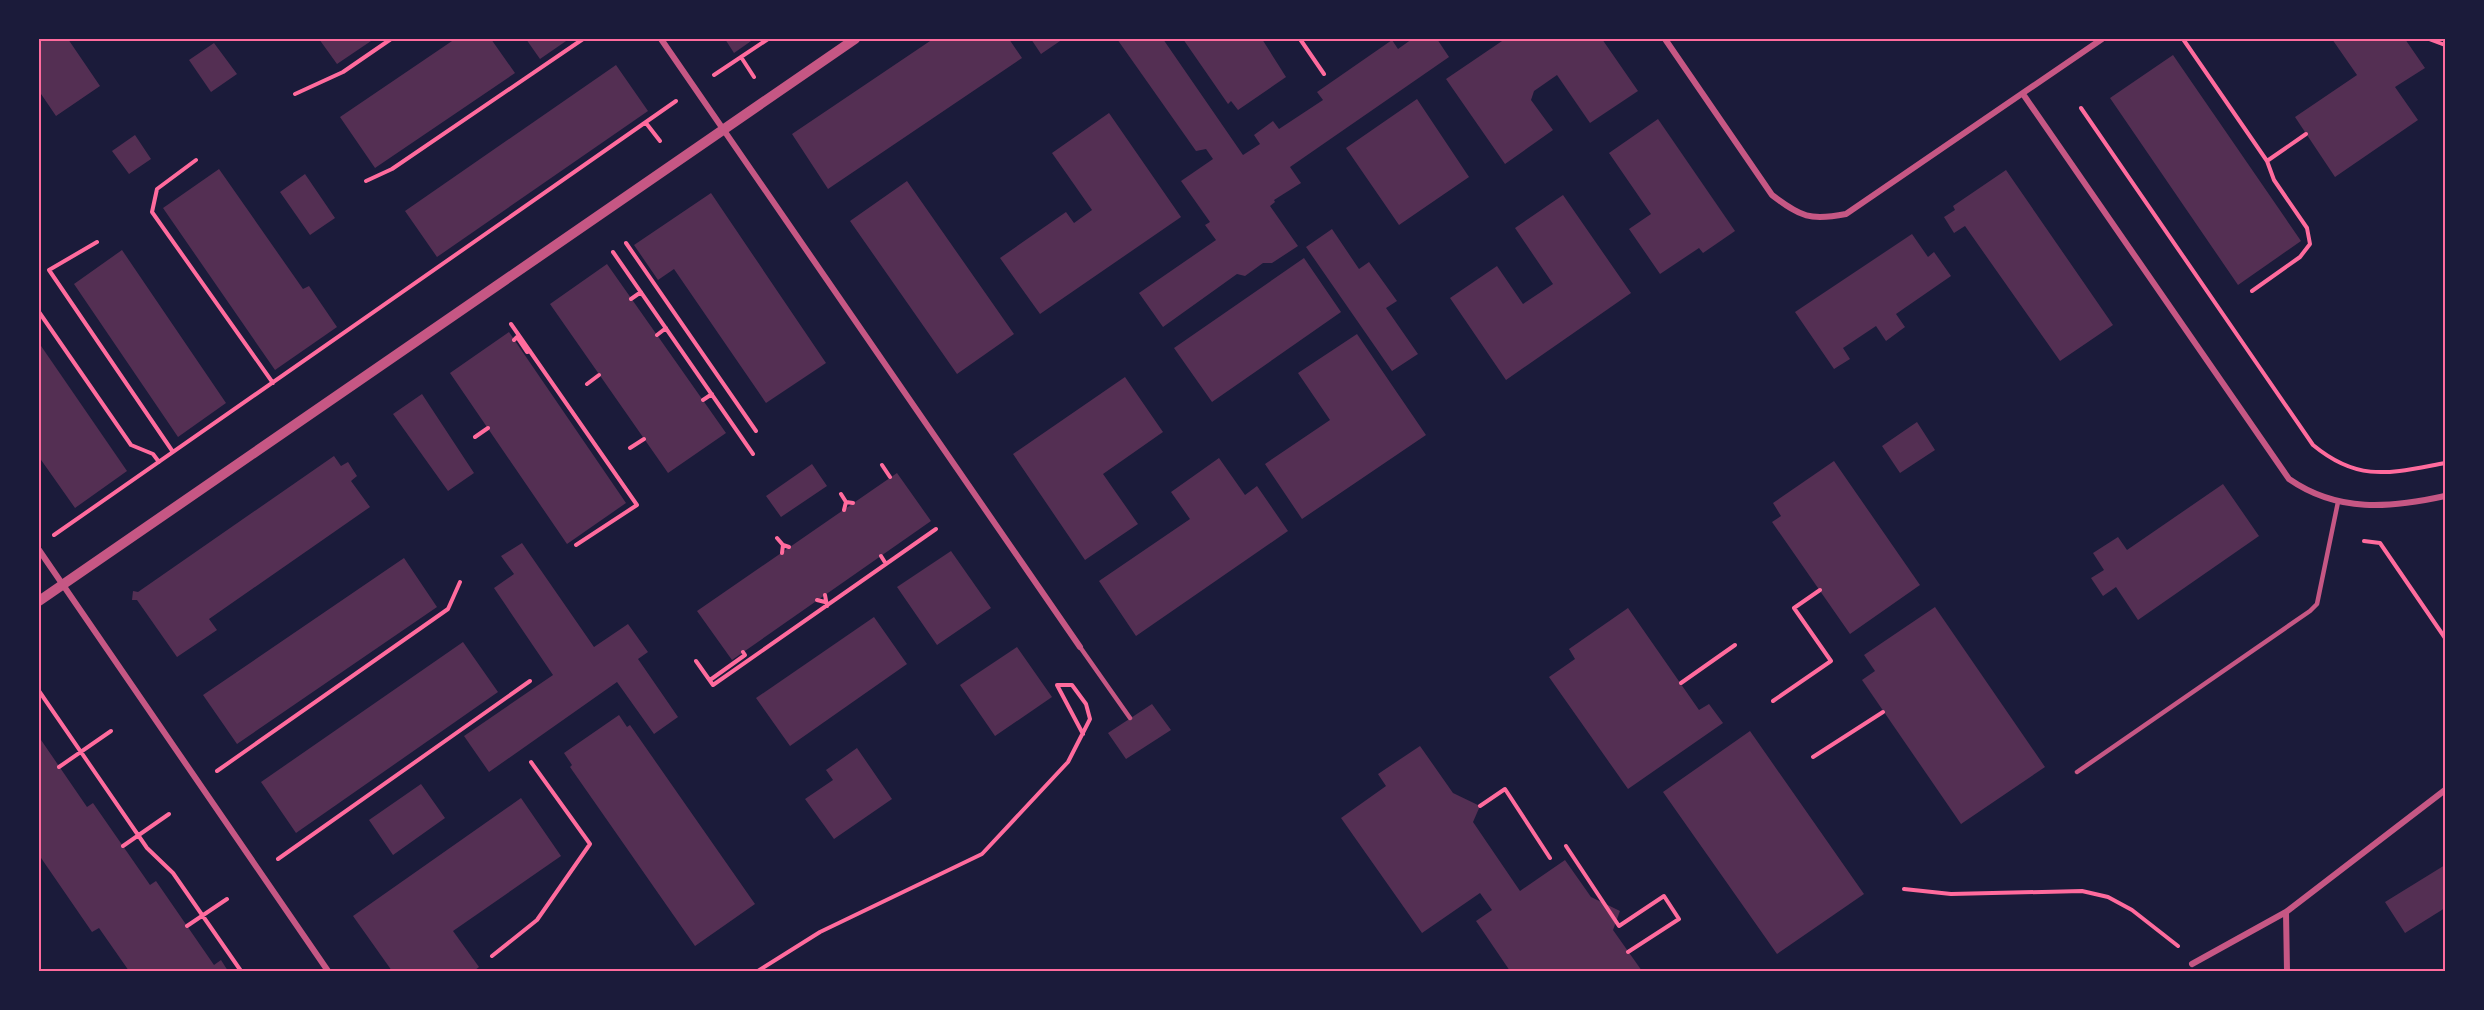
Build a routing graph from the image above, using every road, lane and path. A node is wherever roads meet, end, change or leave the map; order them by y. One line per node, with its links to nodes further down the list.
1 (391, 39): 16 (path)
2 (583, 39): 26 (path)
3 (661, 39): 21 (street)
4 (768, 39): 12 (path)
5 (855, 39): 21 (street)
6 (1300, 39): 14 (path)
7 (1665, 39): 17 (street)
8 (2102, 39): 17 (street)
9 (2183, 39): 25 (path)
10 (2429, 39): 11 (path)
11 (2445, 45)
12 (741, 57): 13 (path); 15 (path)
13 (724, 68)
14 (1324, 74)
15 (756, 80)
16 (295, 94)
17 (2023, 94): 60 (street)
18 (666, 108): 20 (path)
19 (2081, 108): 54 (path)
20 (646, 123): 23 (path); 40 (path)
21 (724, 130): 75 (street); 83 (street)
22 (2306, 134): 25 (path)
23 (664, 146)
24 (196, 160): 40 (path)
25 (2267, 160): 30 (path)
26 (366, 182)
27 (97, 242): 51 (path)
28 (626, 243): 47 (path)
29 (613, 252): 31 (path)
30 (2252, 291)
31 (641, 292): 32 (path); 35 (path)
32 (631, 299)
33 (39, 312): 53 (path)
34 (511, 324): 38 (path)
35 (666, 328): 36 (path); 44 (path)
36 (657, 335)
37 (514, 340): 38 (path)
38 (530, 351): 41 (path)
39 (599, 375): 42 (path)
40 (273, 383): 51 (path)
41 (552, 384): 43 (path); 67 (path)
42 (587, 384)
43 (547, 388)
44 (711, 394): 45 (path); 52 (path)
45 (703, 400)
46 (488, 428): 48 (path)
47 (756, 432)
48 (475, 437)
49 (644, 439): 50 (path)
50 (630, 448)
51 (173, 452): 53 (path)
52 (753, 454)
53 (159, 462): 65 (path)
54 (2445, 463)
55 (882, 465): 56 (path)
56 (890, 477)
57 (841, 494): 59 (path)
58 (2445, 496): 60 (street)
59 (846, 502): 61 (path); 62 (path)
60 (2338, 502): 99 (lane)
61 (853, 503)
62 (844, 510)
63 (936, 529): 73 (path)
64 (777, 538): 68 (path)
65 (47, 539)
66 (2364, 541): 81 (path)
67 (576, 545)
68 (783, 545): 69 (path); 71 (path)
69 (789, 547)
70 (39, 550): 75 (street)
71 (782, 553)
72 (881, 556): 73 (path)
73 (886, 564): 80 (path)
74 (460, 582): 100 (path)
75 (62, 584): 79 (street); 100 (street)
76 (1820, 590): 90 (path)
77 (825, 595): 80 (path)
78 (817, 600): 80 (path)
79 (39, 601)
80 (826, 604): 86 (path)
81 (2445, 639)
82 (1735, 645): 88 (path)
83 (1080, 647): 92 (lane)
84 (743, 652): 86 (path)
85 (696, 661): 86 (path)
86 (710, 680)
87 (530, 681): 107 (path)
88 (1681, 683)
89 (39, 691): 95 (path)
90 (1773, 701)
91 (1883, 712): 96 (path)
92 (1130, 718)
93 (111, 730): 95 (path)
94 (1083, 734): 94 (path); 119 (path)
95 (80, 752): 98 (path); 104 (path)
96 (1813, 757)
97 (531, 762): 115 (path)
98 (59, 766)
99 (2077, 772)
100 (199, 784): 118 (street)
101 (2445, 790): 111 (street)
102 (1480, 806): 108 (path)
103 (169, 814): 104 (path)
104 (139, 836): 105 (path); 112 (path)
105 (123, 846)
106 (1566, 846): 114 (path)
107 (295, 847)
108 (1550, 858)
109 (1904, 889): 116 (path)
110 (227, 899): 112 (path)
111 (2286, 912): 116 (street); 120 (street)
112 (202, 916): 113 (path); 117 (path)
113 (187, 926)
114 (1628, 952)
115 (492, 956)
116 (2192, 964)
117 (241, 971)
118 (328, 971)
119 (758, 971)
120 (2287, 971)

